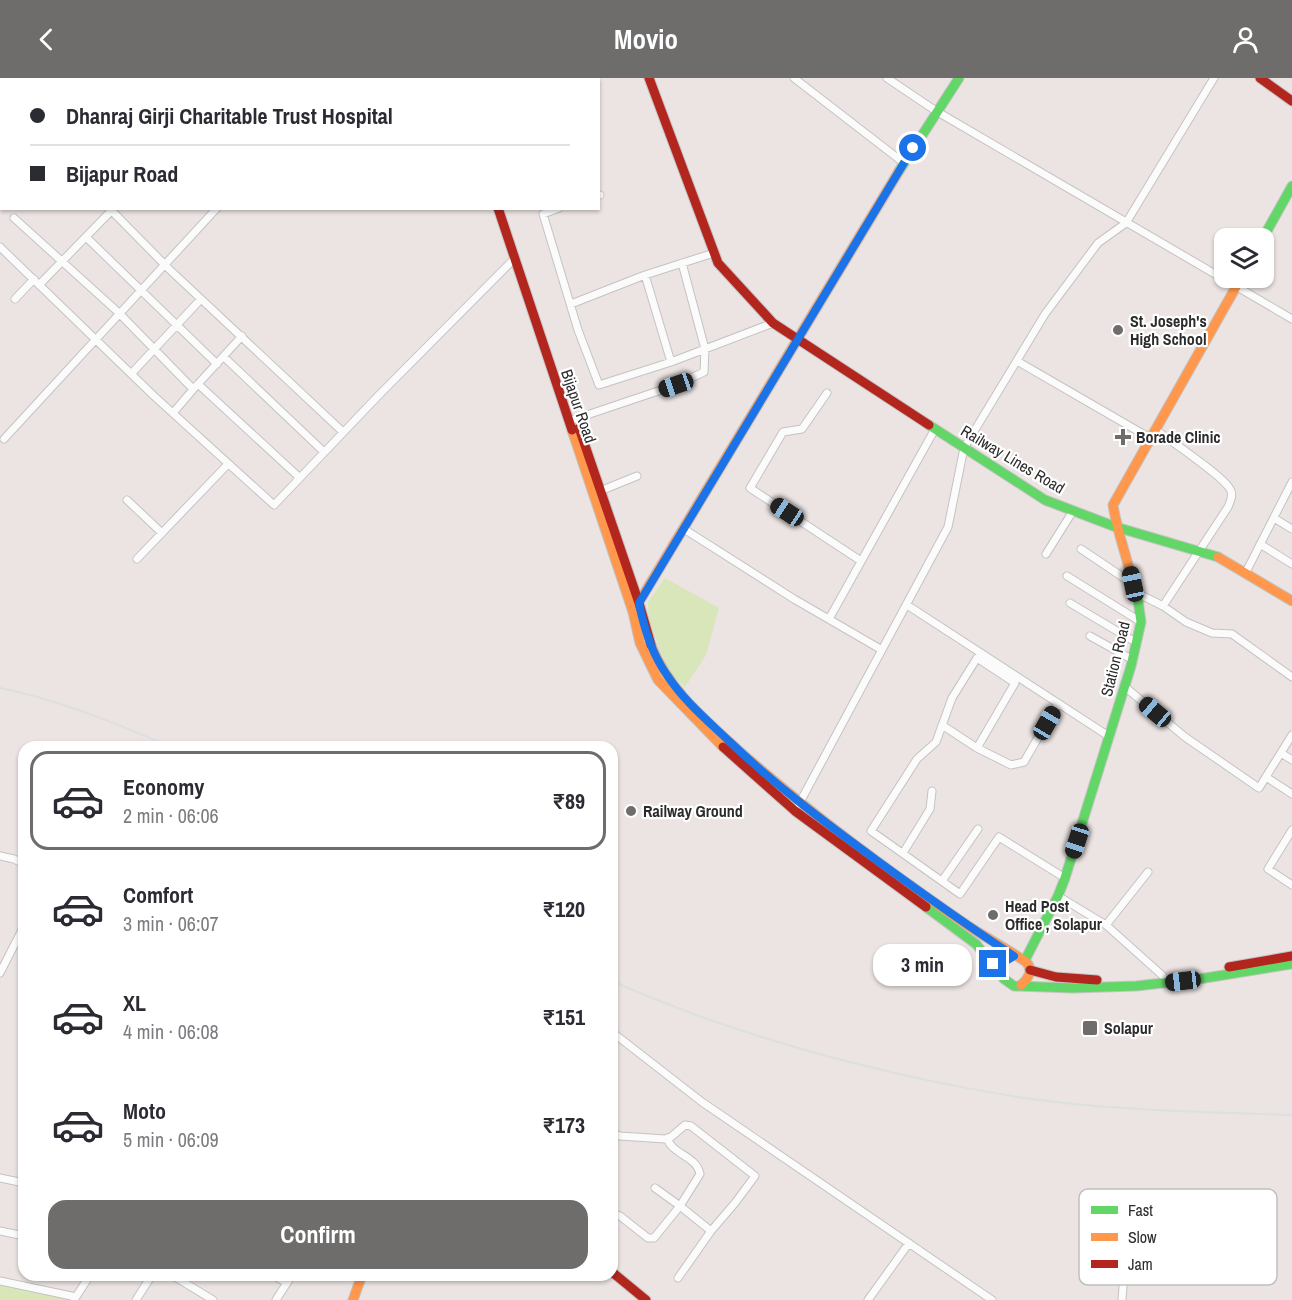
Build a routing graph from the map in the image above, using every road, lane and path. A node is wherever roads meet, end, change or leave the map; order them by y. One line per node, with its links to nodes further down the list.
1 (649, 78): 21 (main road, Railway Lines Road)
2 (794, 78): 9 (street)
3 (887, 78): 8 (street)
4 (959, 78): 8 (main road)
5 (1214, 78): 17 (street)
6 (1260, 78): 7 (main road)
7 (1292, 101)
8 (936, 111): 9 (main road); 17 (street)
9 (904, 163): 41 (main road)
10 (1292, 186): 18 (main road)
11 (110, 210): 19 (street); 25 (street)
12 (215, 210): 25 (street)
13 (499, 210): 22 (main road, Bijapur Road)
14 (506, 210): 52 (main road)
15 (554, 210): 34 (street)
16 (14, 218): 23 (street)
17 (1126, 222): 26 (street); 45 (street)
18 (1269, 228)
19 (86, 237): 23 (street); 31 (street)
20 (0, 247): 28 (street)
21 (714, 253): 24 (street); 37 (main road, Railway Lines Road)
22 (514, 259): 52 (main road, Bijapur Road); 54 (street)
23 (62, 262): 28 (street); 35 (street)
24 (682, 263): 27 (street); 42 (street)
25 (164, 264): 31 (street); 33 (street)
26 (1214, 269)
27 (645, 275): 34 (street); 46 (street)
28 (37, 282): 32 (street); 40 (street)
29 (1236, 288): 55 (main road, Station Road)
30 (1248, 288): 36 (street)
31 (141, 290): 35 (street); 38 (street)
32 (15, 299)
33 (201, 299): 38 (street); 39 (street)
34 (571, 304): 46 (street)
35 (119, 313): 40 (street); 43 (street)
36 (1292, 319)
37 (772, 323): 41 (main road, Railway Lines Road); 42 (street)
38 (177, 325): 43 (street); 47 (street)
39 (243, 336): 44 (street); 54 (street)
40 (95, 339): 48 (street); 56 (street)
41 (798, 340): 53 (main road, Railway Lines Road); 68 (main road)
42 (705, 349): 46 (street); 52 (street)
43 (153, 350): 48 (street); 49 (street)
44 (224, 357): 47 (street); 58 (street)
45 (1017, 361): 55 (street); 57 (street)
46 (670, 362)
47 (217, 364): 49 (street)
48 (131, 374): 51 (street)
49 (196, 387): 51 (street); 61 (street)
50 (827, 393): 76 (street)
51 (172, 413): 59 (street)
52 (572, 420): 63 (main road); 86 (main road, Bijapur Road)
53 (935, 429): 57 (main road, Railway Lines Road); 76 (street)
54 (343, 432): 58 (street)
55 (1152, 433): 67 (main road, Station Road); 73 (street)
56 (4, 439)
57 (964, 448): 65 (main road, Railway Lines Road); 84 (street)
58 (324, 452): 61 (street)
59 (228, 464): 61 (street); 70 (street)
60 (637, 476): 63 (street)
61 (300, 478)
62 (1292, 482): 66 (street)
63 (600, 491): 82 (main road)
64 (127, 500): 70 (street)
65 (1073, 511): 67 (main road, Railway Lines Road); 74 (street)
66 (1274, 518): 69 (street); 71 (street)
67 (1116, 527): 73 (main road, Railway Lines Road); 80 (main road, Station Road)
68 (684, 529): 82 (main road); 87 (street)
69 (1292, 530)
70 (162, 533): 75 (street)
71 (1260, 544): 77 (street); 78 (street)
72 (1081, 549): 80 (street)
73 (1199, 550): 78 (main road, Railway Lines Road); 85 (street)
74 (1046, 554)
75 (138, 559)
76 (861, 561): 87 (street)
77 (1292, 564)
78 (1246, 572): 81 (main road, Railway Lines Road)
79 (1067, 576): 88 (street)
80 (1135, 588): 85 (street); 88 (main road, Station Road)
81 (1292, 601)
82 (639, 603): 86 (main road); 105 (main road)
83 (1070, 603): 90 (street)
84 (907, 605): 91 (street); 95 (street)
85 (1162, 606): 93 (street)
86 (633, 612): 105 (main road, Bijapur Road)
87 (829, 619): 91 (street)
88 (1141, 622): 90 (main road, Station Road)
89 (1090, 636): 92 (street)
90 (1137, 643): 92 (main road, Station Road)
91 (882, 650): 105 (street)
92 (1133, 660): 94 (main road, Station Road)
93 (1292, 676)
94 (1125, 687): 98 (main road, Station Road); 102 (street)
95 (1058, 703): 98 (street); 99 (street)
96 (942, 725): 99 (street); 99 (street); 108 (street)
97 (1292, 735): 100 (street)
98 (1110, 736): 112 (main road, Station Road)
99 (977, 748)
100 (1281, 753): 101 (street); 102 (street)
101 (1292, 760)
102 (1266, 777): 104 (street)
103 (932, 791): 108 (street)
104 (1292, 794)
105 (797, 807): 119 (main road); 124 (main road)
106 (978, 829): 113 (street)
107 (1291, 835): 114 (street)
108 (903, 853): 113 (street)
109 (0, 856): 110 (street)
110 (18, 861)
111 (1148, 872): 116 (street)
112 (1065, 878): 113 (street); 115 (main road, Station Road)
113 (942, 880)
114 (1292, 885)
115 (1058, 896): 116 (street); 120 (main road, Station Road)
116 (1106, 925): 125 (street)
117 (18, 938): 123 (street)
118 (1292, 956): 125 (main road)
119 (1009, 959): 120 (main road); 124 (main road)
120 (1025, 960): 122 (main road)
121 (1292, 964): 126 (main road)
122 (1030, 969): 125 (main road); 126 (main road)
123 (0, 973)
124 (1000, 974): 126 (main road)
125 (1163, 976)
126 (1021, 985)
127 (618, 1037): 138 (street)
128 (618, 1135): 129 (street)
129 (667, 1138): 133 (street); 135 (street)
130 (0, 1178): 131 (street)
131 (18, 1181)
132 (655, 1188): 133 (street)
133 (680, 1206): 134 (street); 135 (street)
134 (618, 1215)
135 (711, 1231): 140 (street)
136 (0, 1232): 137 (street)
137 (18, 1235)
138 (909, 1243): 157 (street); 158 (street)
139 (618, 1277): 156 (main road)
140 (678, 1278)
141 (0, 1281): 150 (street)
142 (86, 1281): 150 (street)
143 (148, 1281): 151 (street)
144 (182, 1281): 152 (street)
145 (283, 1281): 148 (street)
146 (361, 1281): 154 (main road)
147 (368, 1281): 155 (main road)
148 (286, 1283): 153 (street)
149 (1123, 1285): 159 (street)
150 (75, 1299)
151 (136, 1300)
152 (213, 1300)
153 (276, 1300)
154 (353, 1300)
155 (360, 1300)
156 (646, 1300)
157 (868, 1300)
158 (992, 1300)
159 (1122, 1300)

